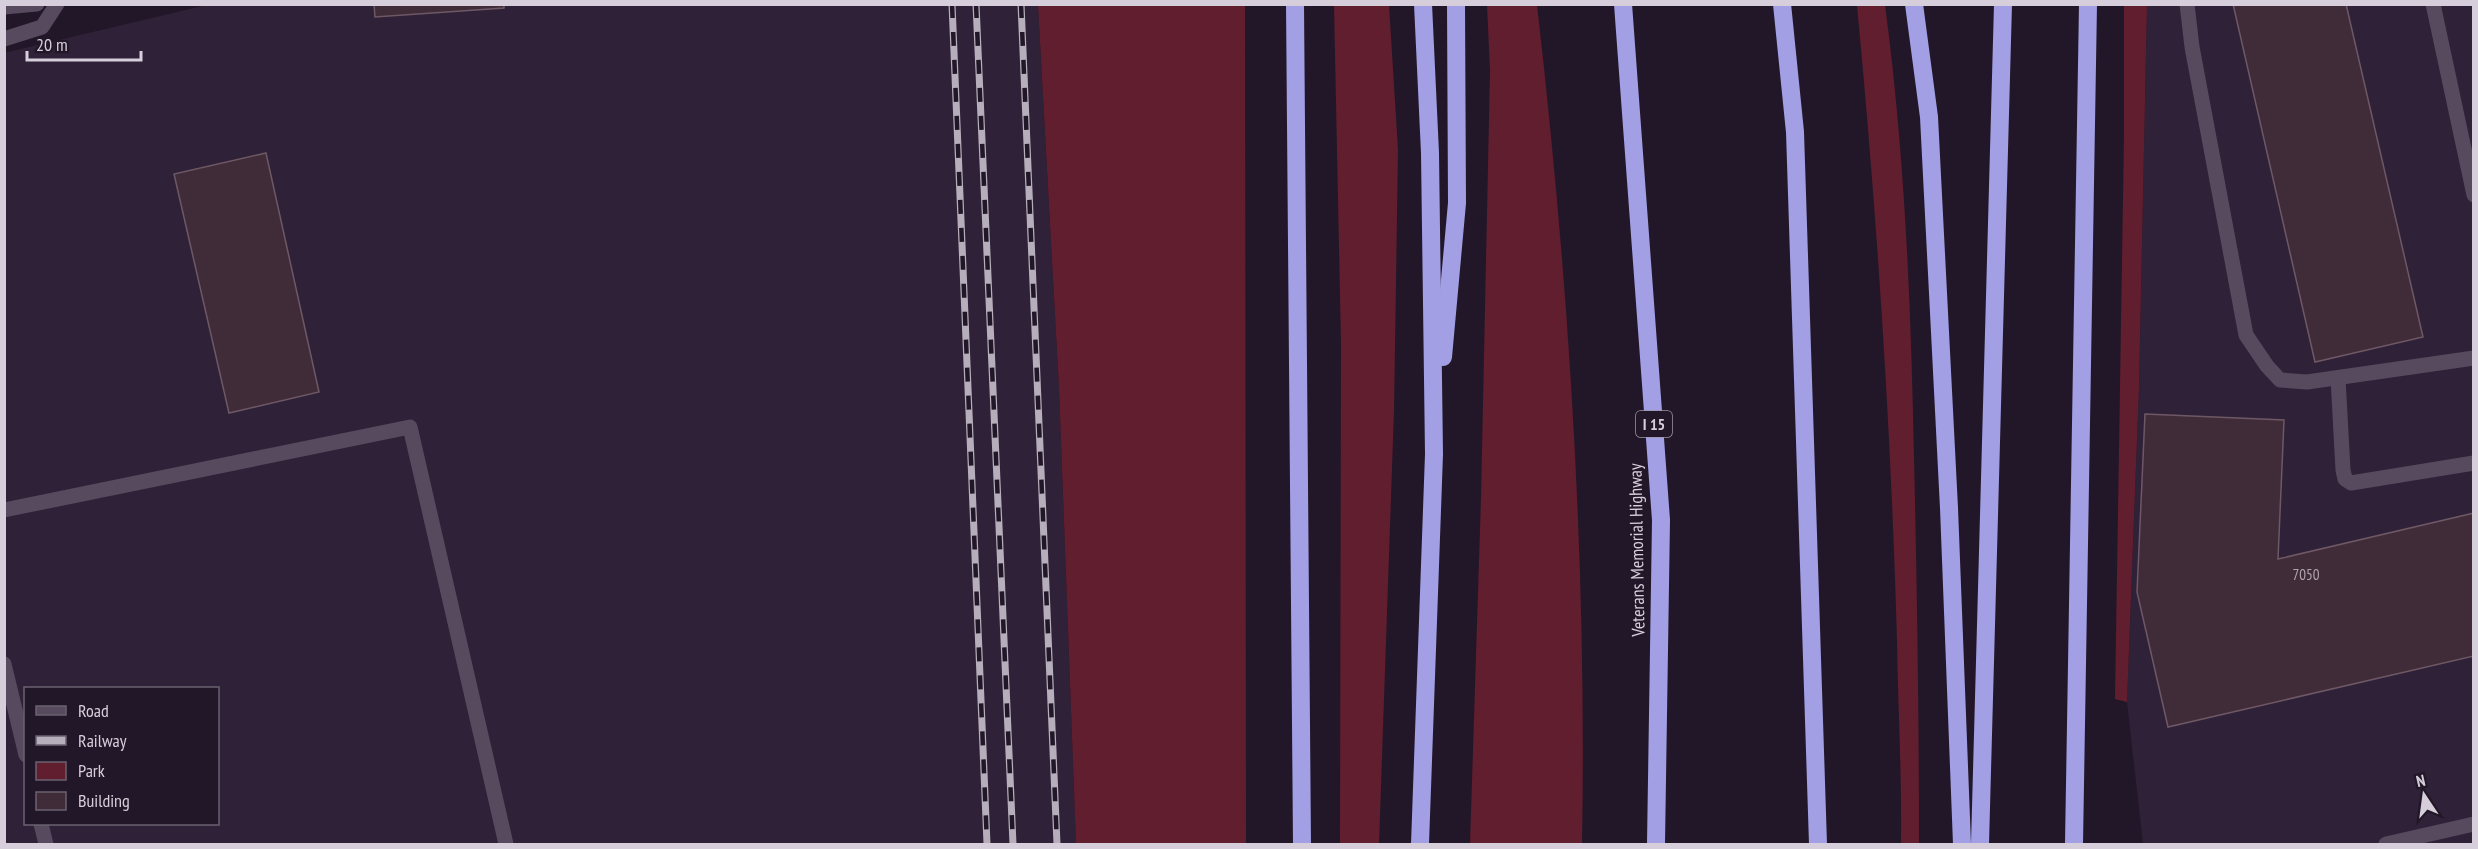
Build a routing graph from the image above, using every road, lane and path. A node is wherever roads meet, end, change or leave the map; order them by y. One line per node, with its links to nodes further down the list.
1 (37, 4): 13 (street)
2 (57, 4): 14 (street)
3 (1295, 4): 27 (highway)
4 (1423, 4): 18 (highway)
5 (1456, 4): 18 (highway)
6 (1623, 4): 29 (highway, Veterans Memorial Highway / I 15)
7 (1782, 4): 30 (highway)
8 (1914, 4): 31 (highway)
9 (2003, 4): 32 (highway)
10 (2088, 4): 33 (highway)
11 (2187, 4): 17 (street)
12 (2433, 4): 15 (street)
13 (4, 7)
14 (4, 39)
15 (2474, 195)
16 (2474, 358): 17 (street)
17 (2338, 378): 19 (street)
18 (1434, 454): 28 (highway)
19 (2474, 463)
20 (4, 510): 26 (street)
21 (4, 664): 22 (street)
22 (24, 747)
23 (2474, 824): 34 (street)
24 (41, 825): 25 (street)
25 (46, 844)
26 (507, 844)
27 (1302, 844)
28 (1420, 844)
29 (1656, 844)
30 (1818, 844)
31 (1962, 844)
32 (1980, 844)
33 (2074, 844)
34 (2386, 844)

